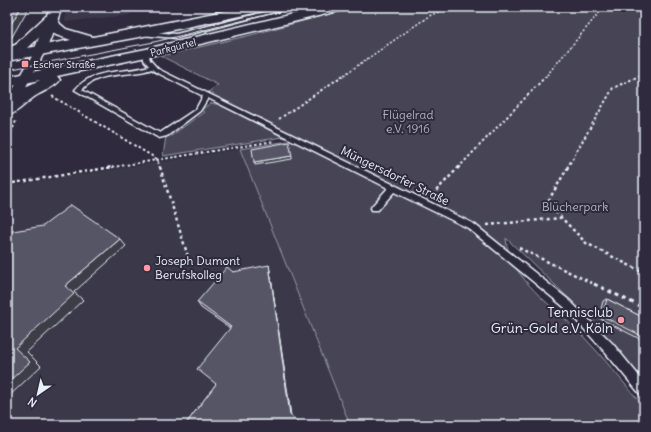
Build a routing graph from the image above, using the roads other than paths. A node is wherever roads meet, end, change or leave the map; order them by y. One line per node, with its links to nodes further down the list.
1 (264, 7): 7 (main road, Parkgürtel)
2 (292, 7): 7 (lane)
3 (630, 7): 6 (lane)
4 (334, 8): 12 (main road, Parkgürtel)
5 (54, 13): 8 (main road); 9 (main road); 10 (street)
6 (644, 14)
7 (139, 33): 8 (main road, Parkgürtel)
8 (96, 40): 10 (main road, Parkgürtel)
9 (23, 45): 11 (street)
10 (40, 51): 13 (main road, Parkgürtel); 16 (street)
11 (7, 52)
12 (146, 53): 14 (lane); 15 (main road, Parkgürtel)
13 (7, 56)
14 (152, 67): 18 (lane, Müngersdorfer Straße); 18 (lane)
15 (77, 69): 16 (main road, Parkgürtel); 19 (main road)
16 (26, 79): 17 (main road, Parkgürtel); 19 (street)
17 (7, 82)
18 (206, 96): 20 (lane, Müngersdorfer Straße)
19 (7, 110)
20 (393, 188): 21 (lane); 22 (lane, Müngersdorfer Straße)
21 (375, 208)
22 (644, 390)

